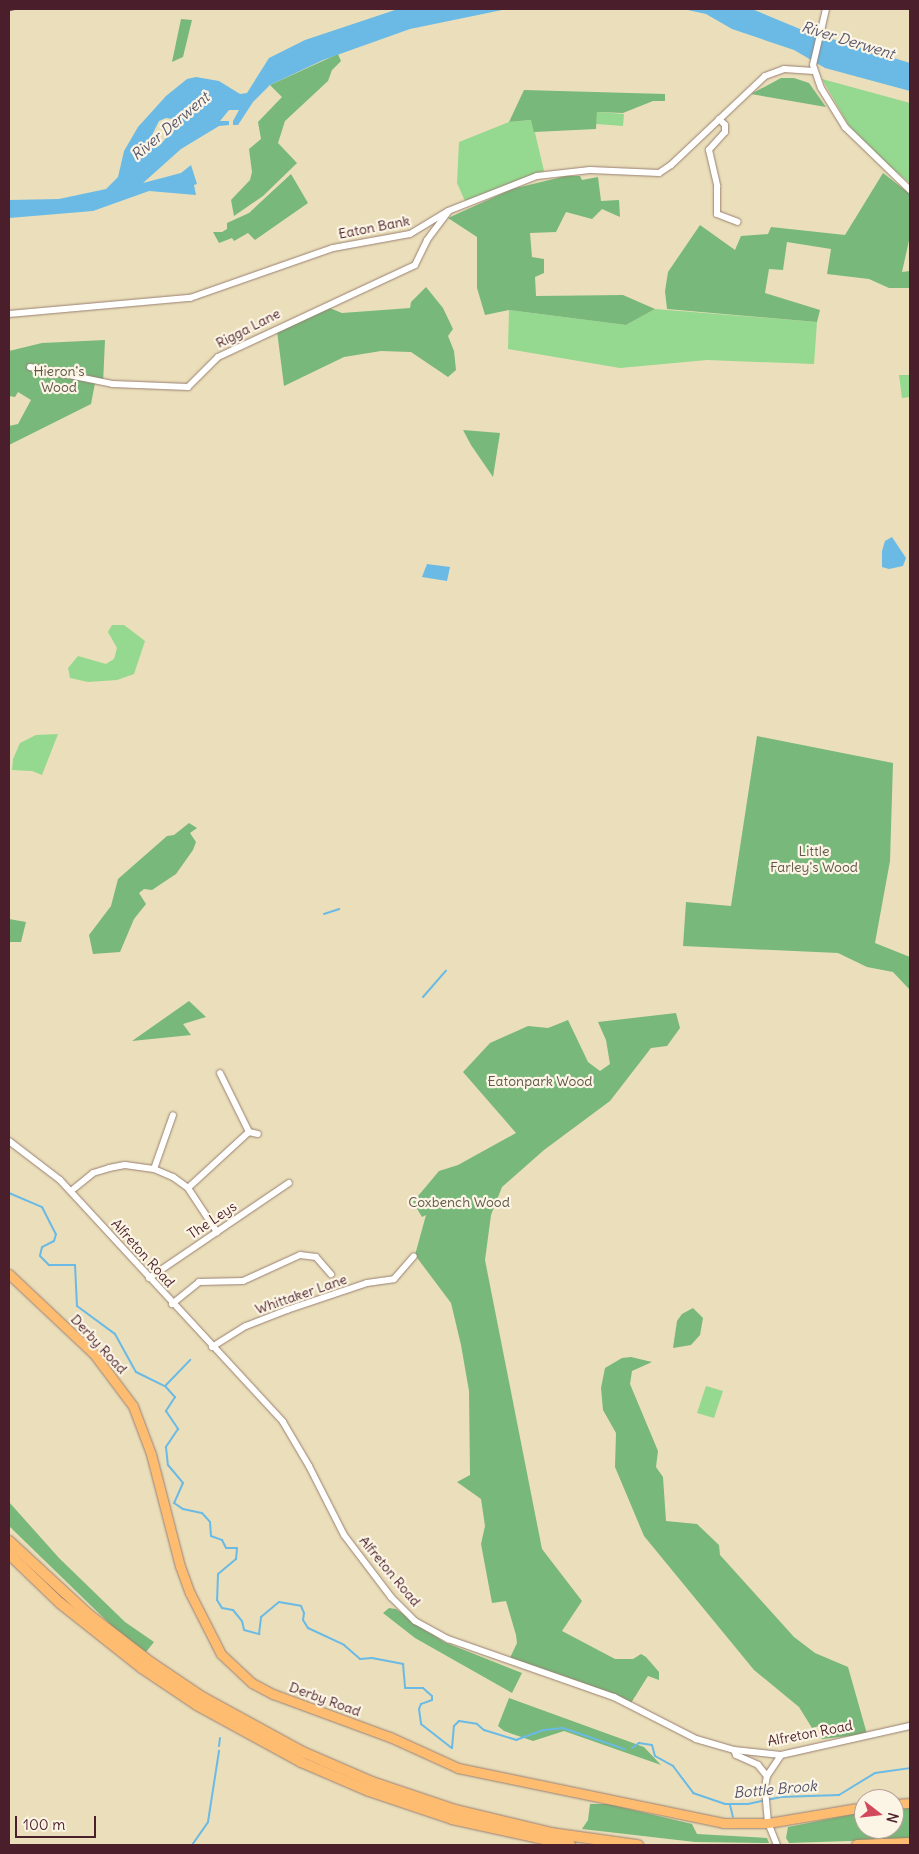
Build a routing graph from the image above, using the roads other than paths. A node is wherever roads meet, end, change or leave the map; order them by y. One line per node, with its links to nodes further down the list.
1 (826, 9): 2 (street)
2 (814, 71): 3 (street, Eaton Bank); 4 (street)
3 (719, 119): 5 (street, Eaton Bank); 6 (street)
4 (910, 190)
5 (448, 211): 7 (street, Eaton Bank); 8 (street, Rigga Lane)
6 (738, 222)
7 (9, 314)
8 (30, 367)
9 (220, 1078): 11 (street)
10 (173, 1115): 14 (street)
11 (249, 1132): 12 (street); 16 (street)
12 (258, 1134)
13 (9, 1141): 17 (street, Alfreton Road)
14 (154, 1169): 16 (street); 17 (street)
15 (289, 1182): 18 (street, The Leys)
16 (188, 1188): 18 (street)
17 (70, 1190): 22 (street, Alfreton Road)
18 (217, 1232): 22 (street, The Leys)
19 (414, 1256): 24 (street, Whittaker Lane)
20 (9, 1274): 32 (main road, Derby Road)
21 (331, 1274): 23 (street)
22 (149, 1278): 23 (street, Alfreton Road)
23 (172, 1304): 24 (street, Alfreton Road)
24 (212, 1347): 28 (street, Alfreton Road)
25 (9, 1541): 35 (highway)
26 (9, 1554): 34 (highway)
27 (910, 1726): 29 (street, Alfreton Road)
28 (734, 1750): 29 (street, Alfreton Road); 30 (street)
29 (781, 1755): 30 (street)
30 (767, 1776): 32 (street)
31 (854, 1808): 32 (main road, Derby Road)
32 (768, 1823): 36 (street)
33 (910, 1843): 37 (highway)
34 (570, 1845)
35 (638, 1845)
36 (777, 1845)
37 (857, 1845)

